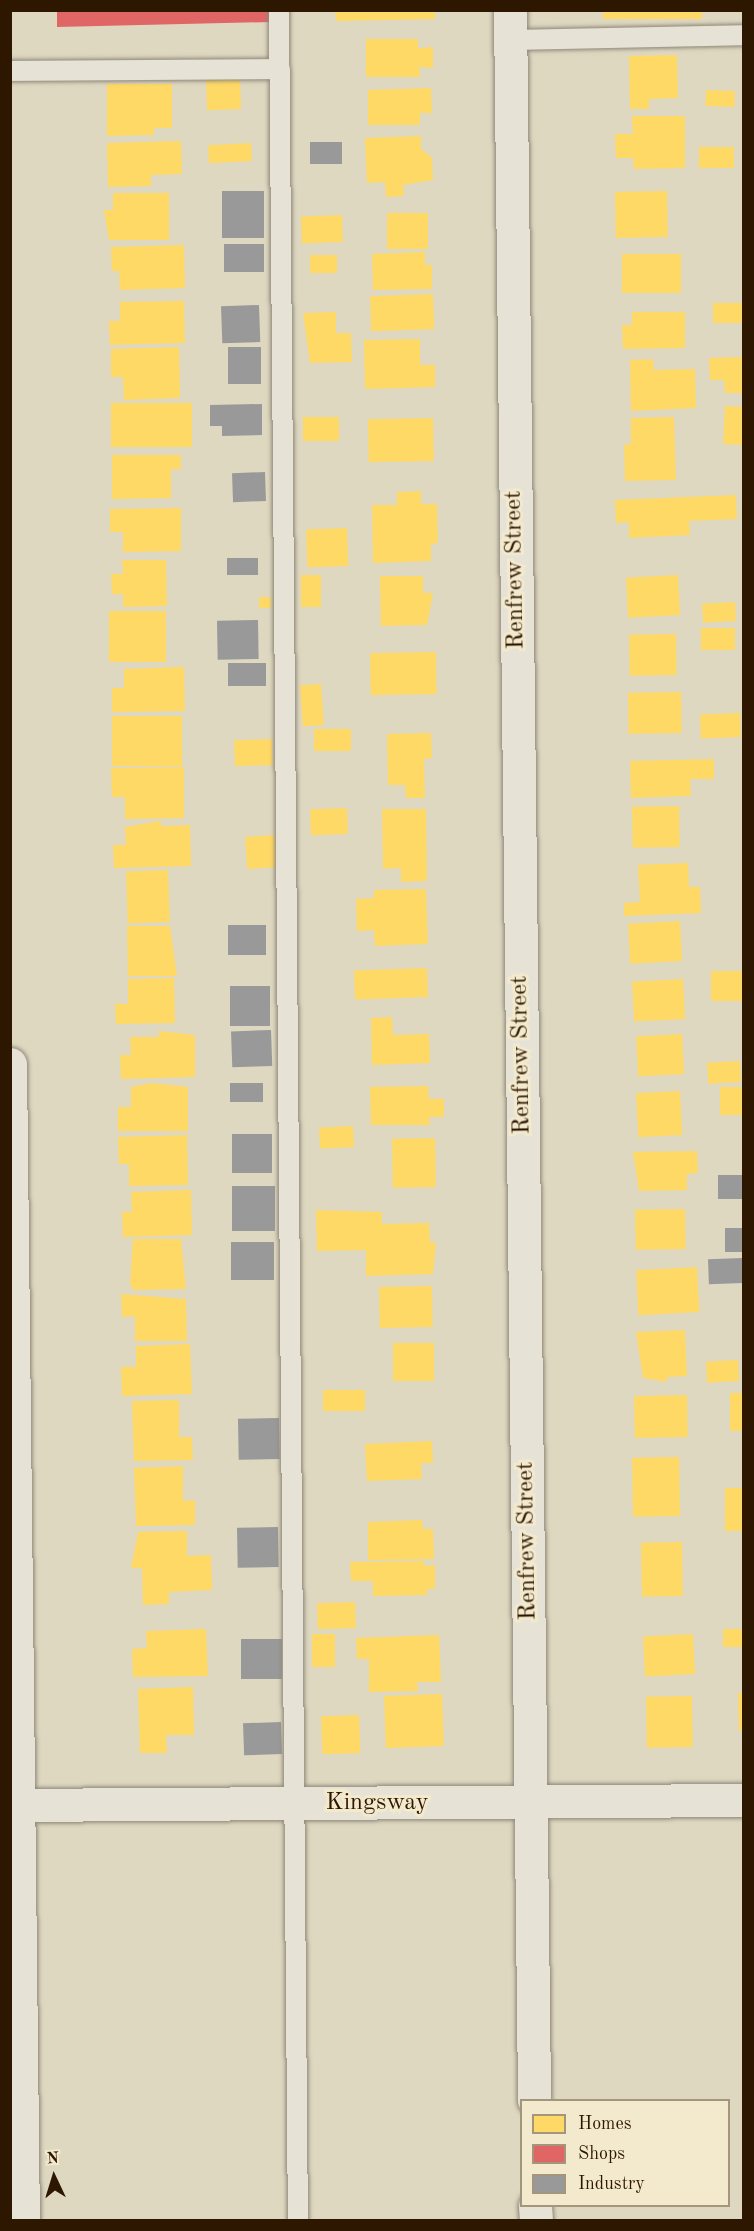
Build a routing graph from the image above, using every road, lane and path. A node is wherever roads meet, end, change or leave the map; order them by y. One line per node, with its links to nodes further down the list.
1 (279, 10): 4 (lane)
2 (510, 25): 3 (lane); 10 (street, Renfrew Street)
3 (744, 35)
4 (280, 69): 5 (lane); 11 (lane)
5 (10, 71)
6 (10, 1064): 7 (street)
7 (12, 1362): 8 (street)
8 (14, 1581): 12 (street)
9 (744, 1800): 10 (street, Kingsway)
10 (531, 1803): 11 (street, Kingsway); 14 (street, Renfrew Street)
11 (293, 1804): 12 (street, Kingsway); 16 (lane)
12 (16, 1805): 13 (street)
13 (16, 2032): 15 (street)
14 (534, 2099)
15 (23, 2220)
16 (298, 2220)

